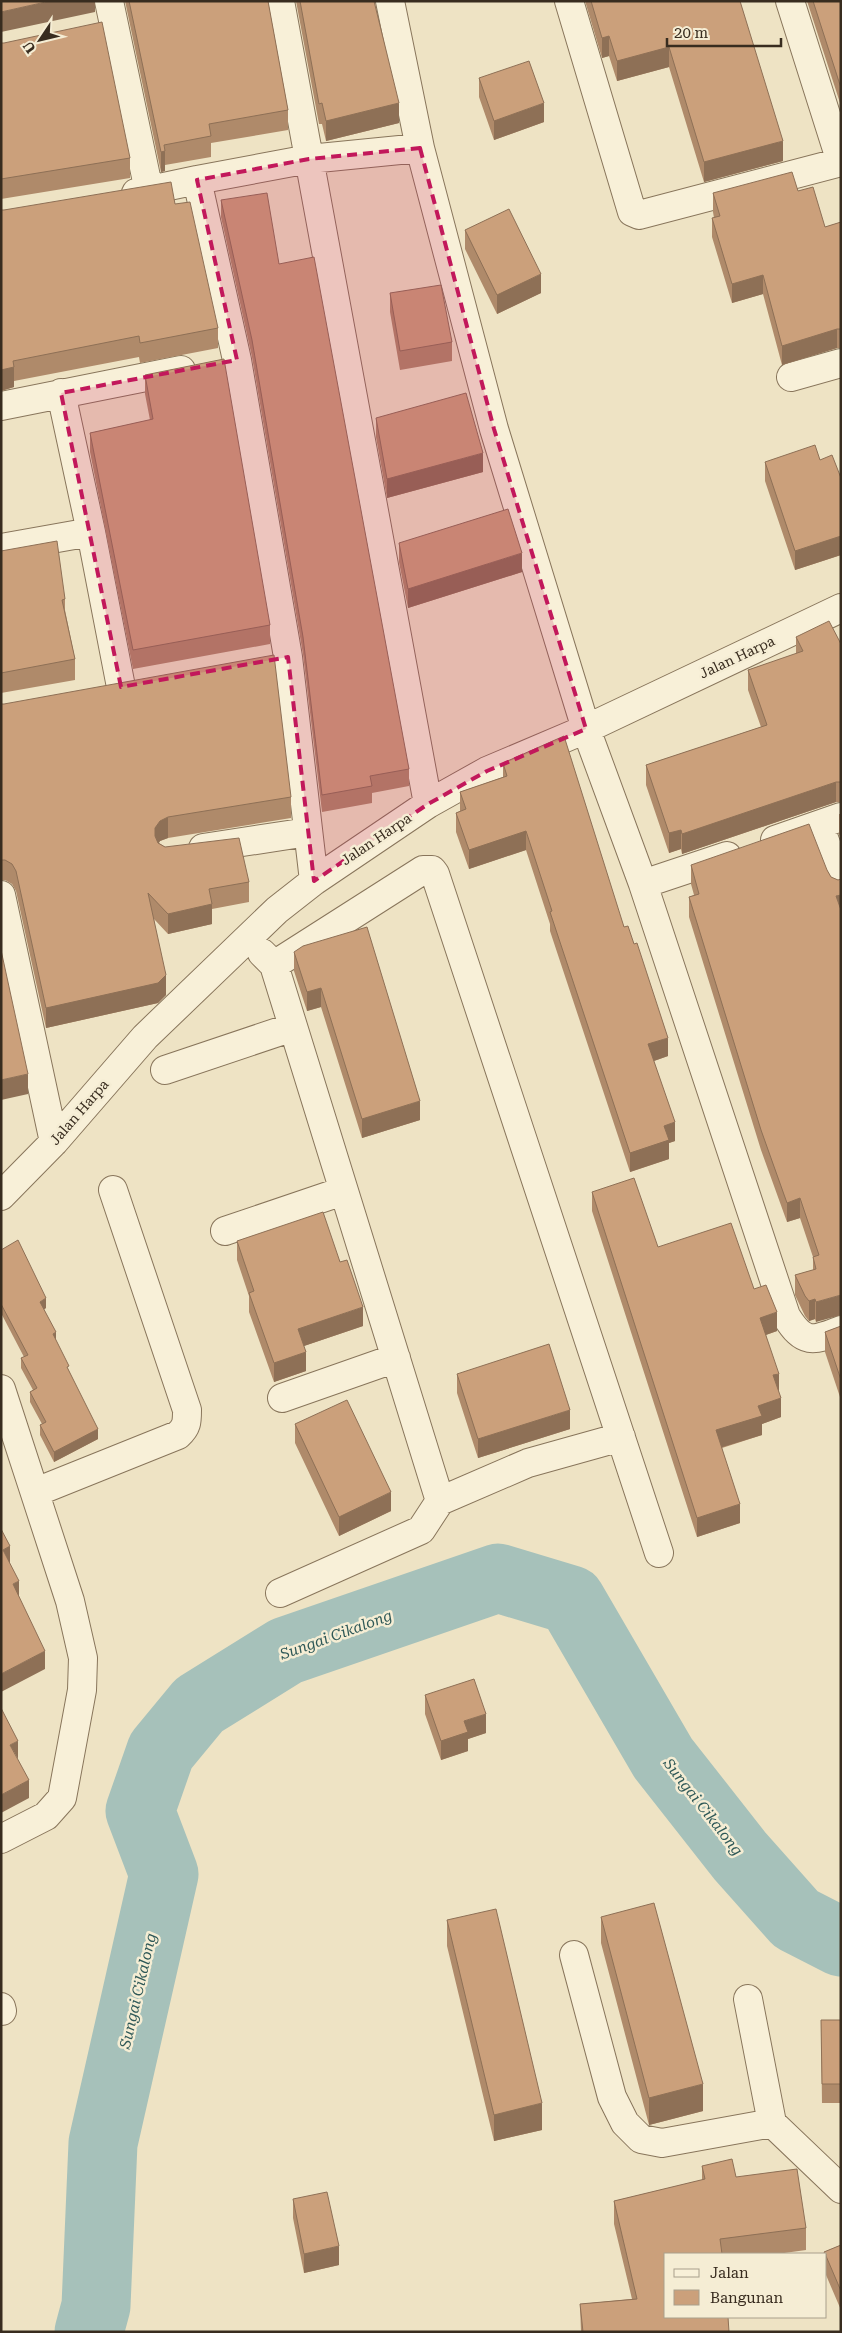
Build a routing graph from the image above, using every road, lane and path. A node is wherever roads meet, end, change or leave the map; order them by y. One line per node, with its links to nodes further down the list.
1 (280, 1): 8 (street)
2 (390, 1): 7 (street)
3 (569, 1): 9 (street)
4 (790, 1): 9 (street)
5 (111, 13): 6 (street); 11 (street)
6 (85, 30)
7 (420, 148): 8 (street); 26 (street)
8 (309, 159): 10 (street); 27 (street)
9 (841, 162)
10 (197, 180): 11 (street); 13 (street)
11 (149, 191): 12 (street)
12 (110, 197)
13 (220, 363): 16 (street); 21 (street)
14 (841, 363): 15 (street)
15 (791, 377)
16 (60, 393): 17 (street); 18 (street)
17 (1, 406)
18 (91, 532): 19 (street); 24 (street)
19 (1, 548)
20 (841, 608): 26 (street, Jalan Harpa)
21 (288, 657): 22 (street); 29 (street)
22 (260, 662)
23 (148, 682): 24 (street)
24 (120, 687): 25 (street)
25 (93, 692)
26 (586, 729): 27 (street, Jalan Harpa); 32 (street)
27 (428, 804): 31 (street, Jalan Harpa)
28 (830, 821): 32 (street); 33 (street)
29 (308, 832): 30 (street); 31 (street)
30 (180, 852)
31 (314, 881): 35 (street, Jalan Harpa)
32 (643, 884): 44 (street)
33 (841, 884)
34 (1, 895): 39 (street)
35 (247, 938): 36 (street); 39 (street, Jalan Harpa)
36 (274, 965): 37 (street); 48 (street)
37 (293, 1027): 38 (street); 41 (street)
38 (165, 1070)
39 (54, 1142): 42 (street, Jalan Harpa)
40 (113, 1190): 49 (street)
41 (343, 1191): 43 (street); 45 (street)
42 (1, 1196)
43 (225, 1231)
44 (841, 1330)
45 (396, 1358): 47 (street); 50 (street)
46 (1, 1388): 49 (street)
47 (282, 1398)
48 (621, 1437): 50 (street); 51 (street)
49 (36, 1492): 53 (street)
50 (440, 1501): 52 (street)
51 (659, 1553)
52 (280, 1593)
53 (1, 1839)
54 (574, 1955): 56 (street)
55 (748, 1999): 56 (street)
56 (772, 2123): 57 (street)
57 (841, 2189)

